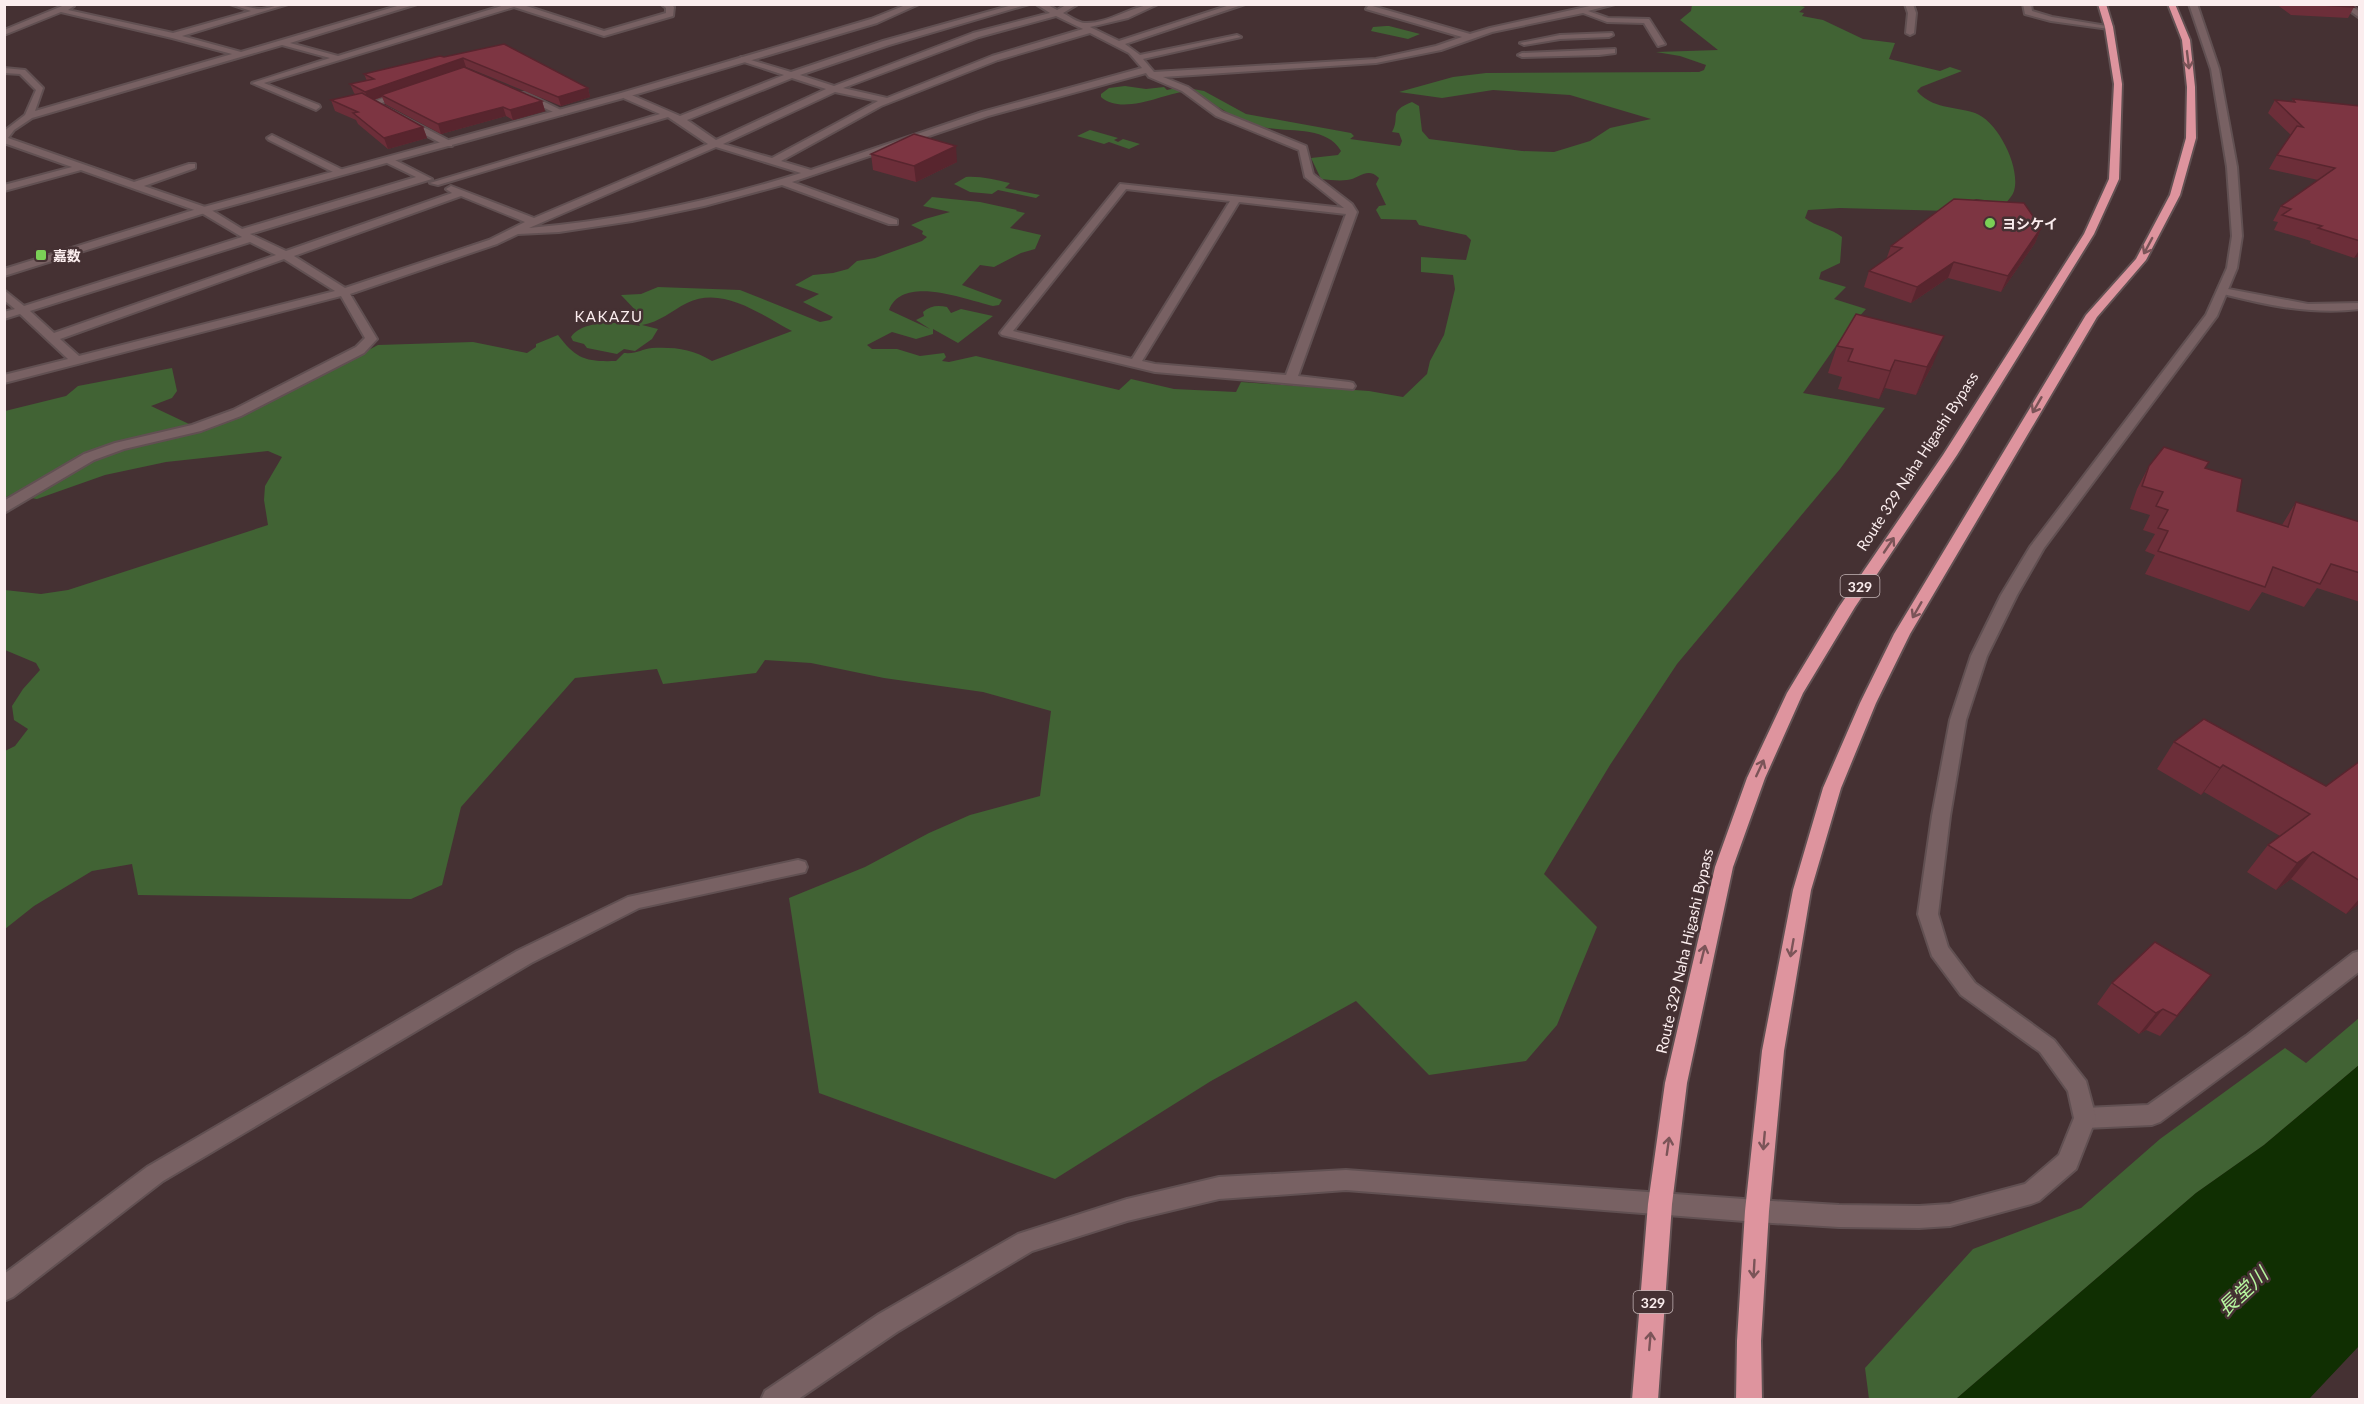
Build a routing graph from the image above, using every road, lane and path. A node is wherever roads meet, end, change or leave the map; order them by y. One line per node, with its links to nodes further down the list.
1 (74, 4): 21 (street)
2 (233, 4): 22 (street)
3 (285, 4): 22 (street)
4 (414, 4): 36 (street)
5 (663, 4): 19 (street)
6 (916, 4): 45 (street)
7 (1026, 4): 48 (street)
8 (1039, 4): 24 (street)
9 (1075, 4): 24 (street)
10 (1155, 4): 27 (street)
11 (1242, 4): 37 (street)
12 (1612, 4): 23 (street)
13 (1909, 4): 30 (street)
14 (2026, 4): 26 (street)
15 (2102, 4): 26 (highway, Route 329 Naha Higashi Bypass / 329)
16 (2171, 4): 101 (highway, one-way to 101)
17 (2193, 4): 84 (street)
18 (2343, 4): 25 (street)
19 (513, 5): 43 (street)
20 (1370, 7): 34 (street)
21 (60, 10): 29 (street); 32 (street)
22 (260, 11): 32 (street)
23 (1582, 12): 28 (street); 38 (street)
24 (1058, 13): 27 (street); 50 (street)
25 (2360, 16)
26 (2109, 27): 100 (highway, Route 329 Naha Higashi Bypass / 329, one-way to 26)
27 (1086, 28): 37 (street); 53 (street)
28 (1490, 30): 34 (street); 35 (street)
29 (4, 33)
30 (1910, 33)
31 (1609, 34): 35 (street)
32 (174, 36): 40 (street)
33 (1237, 37): 44 (street)
34 (1471, 37): 47 (street)
35 (1516, 39): 41 (street)
36 (282, 42): 40 (street); 43 (street)
37 (1118, 44): 44 (street)
38 (1661, 44)
39 (1612, 51): 41 (street)
40 (240, 54): 57 (street)
41 (1557, 54): 42 (street)
42 (1522, 55)
43 (338, 58): 54 (street)
44 (1137, 58): 47 (street)
45 (744, 60): 48 (street); 52 (street)
46 (4, 70): 57 (street)
47 (1149, 73): 68 (street); 77 (street)
48 (791, 75): 50 (street); 58 (street)
49 (414, 89): 61 (street)
50 (834, 89): 53 (street); 62 (street)
51 (517, 93): 55 (street)
52 (624, 95): 55 (street); 56 (street)
53 (886, 100): 64 (street)
54 (316, 107)
55 (563, 113): 61 (street)
56 (669, 114): 58 (street); 71 (street)
57 (29, 116): 60 (street)
58 (680, 119): 62 (street)
59 (272, 138): 67 (street)
60 (4, 139): 66 (street)
61 (449, 144): 63 (street)
62 (715, 144): 64 (street); 78 (street)
63 (388, 160): 67 (street); 69 (street)
64 (772, 162): 68 (street)
65 (192, 166): 72 (street)
66 (79, 168): 72 (street); 73 (street)
67 (340, 172): 76 (street)
68 (811, 173): 70 (street)
69 (423, 178): 71 (street); 81 (street)
70 (783, 182): 79 (street); 80 (street)
71 (435, 183): 74 (street)
72 (133, 186): 76 (street)
73 (4, 188)
74 (461, 193): 78 (street); 82 (street)
75 (1236, 199): 77 (street); 92 (street); 92 (street)
76 (204, 210): 81 (street); 83 (street)
77 (1352, 212): 94 (street)
78 (534, 222): 80 (street)
79 (892, 222)
80 (515, 232): 85 (street)
81 (246, 236): 82 (street); 88 (street)
82 (285, 255): 85 (street); 90 (street)
83 (4, 273)
84 (2223, 291): 87 (street); 99 (street)
85 (344, 292): 91 (street); 96 (street)
86 (4, 293): 88 (street)
87 (2360, 306)
88 (22, 311): 89 (street); 90 (street)
89 (4, 316)
90 (52, 338): 91 (street)
91 (76, 361): 93 (street)
92 (1135, 363): 94 (street)
93 (4, 379)
94 (1291, 379): 95 (street)
95 (1349, 386)
96 (4, 509)
97 (798, 867): 102 (street)
98 (2360, 959): 99 (street)
99 (2085, 1118): 101 (street)
100 (1660, 1204): 101 (street); 103 (street); 104 (highway, Route 329 Naha Higashi Bypass / 329, one-way to 100)
101 (1757, 1211): 105 (highway, one-way to 105)
102 (4, 1289)
103 (774, 1400)
104 (1645, 1400)
105 (1749, 1400)

